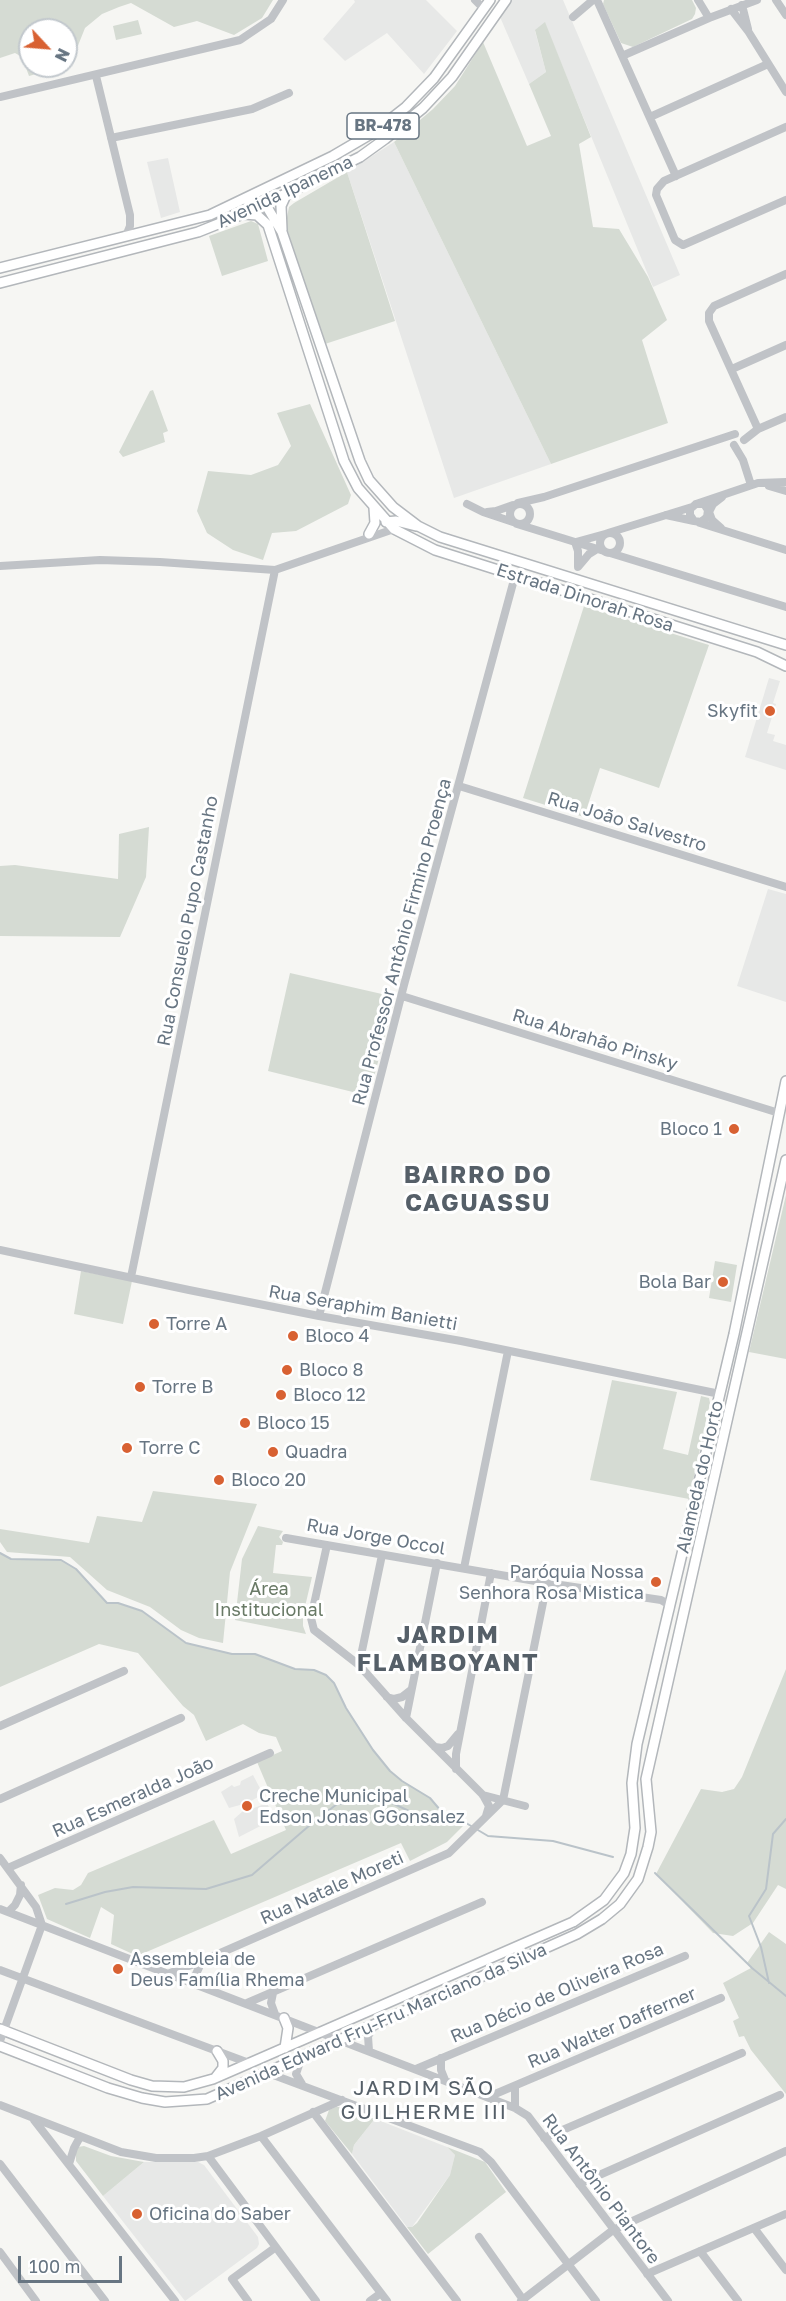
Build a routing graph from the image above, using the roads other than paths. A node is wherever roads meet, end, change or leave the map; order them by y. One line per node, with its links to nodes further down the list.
1 (283, 0): 18 (street)
2 (475, 0): 10 (street)
3 (490, 0): 10 (main road, Avenida Ipanema / BR-478)
4 (505, 0): 10 (main road); 26 (main road, Avenida Ipanema / BR-478)
5 (595, 0): 13 (street); 16 (street)
6 (698, 0): 14 (street)
7 (757, 0): 9 (street)
8 (776, 0): 12 (street)
9 (742, 4): 11 (street); 15 (street)
10 (484, 9): 27 (main road, Avenida Ipanema / BR-478)
11 (731, 9): 14 (street); 15 (street)
12 (786, 15)
13 (573, 17)
14 (710, 18): 16 (street)
15 (748, 31): 17 (street)
16 (622, 56): 22 (street)
17 (768, 64): 19 (street); 22 (street)
18 (96, 76): 21 (street); 24 (street)
19 (786, 92)
20 (289, 93): 24 (street)
21 (0, 97)
22 (650, 117): 25 (street)
23 (786, 127): 25 (street)
24 (111, 138): 30 (street)
25 (676, 176): 28 (street)
26 (286, 195): 29 (main road, Avenida Ipanema / BR-478); 33 (main road)
27 (245, 198): 29 (main road); 32 (main road, Avenida Ipanema / BR-478)
28 (786, 200)
29 (263, 205): 31 (main road, Avenida Ipanema / BR-478); 33 (main road)
30 (130, 214): 32 (street); 34 (street)
31 (244, 214): 37 (main road, Avenida Ipanema / BR-478); 56 (main road, Estrada Dinorah Rosa)
32 (145, 231): 34 (main road, Avenida Ipanema / BR-478)
33 (282, 232): 65 (main road, Estrada Dinorah Rosa)
34 (126, 236): 35 (main road, Avenida Ipanema / BR-478)
35 (0, 268)
36 (786, 274): 39 (street)
37 (0, 283)
38 (786, 345): 39 (street)
39 (732, 369): 41 (street)
40 (786, 417): 41 (street)
41 (758, 429): 42 (street); 44 (street)
42 (736, 434): 43 (street); 44 (street); 45 (street)
43 (714, 440): 45 (street); 52 (street)
44 (744, 441): 45 (street); 46 (street)
45 (734, 444): 46 (street)
46 (743, 460): 49 (street)
47 (786, 482): 48 (street)
48 (763, 483): 49 (street); 50 (street)
49 (751, 485): 51 (street)
50 (786, 491)
51 (728, 493): 55 (street); 59 (street)
52 (544, 497): 54 (street); 58 (street)
53 (467, 504): 57 (street)
54 (517, 504): 57 (street); 58 (street); 62 (street)
55 (694, 505): 59 (street); 60 (street); 61 (street)
56 (374, 508): 64 (main road, Estrada Dinorah Rosa); 69 (main road)
57 (483, 512): 62 (street)
58 (530, 512): 62 (street); 66 (street)
59 (709, 513): 61 (street); 67 (street)
60 (665, 514): 61 (street); 63 (street)
61 (696, 522): 67 (street)
62 (515, 523): 66 (street)
63 (636, 524): 68 (street); 71 (street)
64 (390, 525): 65 (main road); 69 (street); 77 (main road, Estrada Dinorah Rosa)
65 (418, 526): 79 (main road, Estrada Dinorah Rosa)
66 (542, 531): 70 (street)
67 (725, 531): 72 (street)
68 (607, 533): 70 (street); 71 (street); 73 (street)
69 (365, 537): 76 (street)
70 (575, 542): 73 (street); 73 (street)
71 (620, 543): 73 (street); 74 (street)
72 (786, 550)
73 (604, 551): 74 (street)
74 (637, 561): 78 (street)
75 (0, 566): 76 (street)
76 (275, 570): 88 (street, Rua Consuelo Pupo Castanho)
77 (515, 576): 80 (main road, Estrada Dinorah Rosa); 81 (street, Rua Professor Antônio Firmino Proença)
78 (786, 607)
79 (786, 645)
80 (786, 666)
81 (459, 786): 82 (street, Rua João Salvestro); 83 (street, Rua Professor Antônio Firmino Proença)
82 (786, 887)
83 (402, 996): 85 (street, Rua Abrahão Pinsky); 89 (street, Rua Professor Antônio Firmino Proença)
84 (786, 1081): 85 (main road, Alameda do Horto)
85 (779, 1113): 91 (main road, Alameda do Horto)
86 (786, 1160): 92 (main road, Alameda do Horto)
87 (0, 1250): 88 (street, Rua Seraphim Banietti)
88 (131, 1278): 89 (street, Rua Seraphim Banietti)
89 (319, 1316): 90 (street, Rua Seraphim Banietti)
90 (508, 1351): 91 (street, Rua Seraphim Banietti); 97 (street)
91 (720, 1394): 92 (main road); 100 (main road, Alameda do Horto)
92 (726, 1427): 122 (main road, Alameda do Horto)
93 (286, 1538): 94 (street, Rua Jorge Occol)
94 (327, 1545): 95 (street, Rua Jorge Occol); 102 (street)
95 (382, 1555): 96 (street, Rua Jorge Occol); 101 (street)
96 (437, 1563): 97 (street, Rua Jorge Occol); 105 (street)
97 (464, 1568): 98 (street, Rua Jorge Occol)
98 (491, 1573): 99 (street, Rua Jorge Occol); 110 (street)
99 (547, 1583): 100 (street, Rua Jorge Occol); 116 (street)
100 (670, 1608): 121 (main road, Alameda do Horto)
101 (365, 1637): 102 (street); 103 (street)
102 (340, 1651): 103 (street)
103 (359, 1665): 106 (street)
104 (124, 1671): 109 (street)
105 (411, 1689): 106 (street); 108 (street)
106 (386, 1697): 108 (street)
107 (181, 1718): 115 (street)
108 (406, 1718): 111 (street)
109 (0, 1726)
110 (461, 1727): 111 (street); 113 (street)
111 (435, 1747): 113 (street)
112 (270, 1753): 120 (street, Rua Esmeralda João)
113 (457, 1770): 114 (street)
114 (483, 1795): 116 (street); 118 (street)
115 (0, 1799)
116 (503, 1800): 117 (street); 118 (street, Rua Natale Moreti)
117 (525, 1806)
118 (483, 1820): 128 (street, Rua Natale Moreti)
119 (0, 1858): 120 (street)
120 (8, 1868): 123 (street)
121 (624, 1873): 139 (main road, Avenida Edward Fru-Fru Marciano da Silva)
122 (638, 1879): 137 (main road, Avenida Edward Fru-Fru Marciano da Silva)
123 (21, 1885): 125 (street); 126 (street)
124 (482, 1902): 133 (street)
125 (4, 1910): 126 (street, Rua Antônio Piantore)
126 (42, 1925): 130 (street, Rua Antônio Piantore); 131 (street)
127 (685, 1956): 148 (street, Rua Décio de Oliveira Rosa)
128 (202, 1961): 130 (street, Rua Natale Moreti); 132 (street)
129 (0, 1971): 131 (street)
130 (170, 1973): 132 (street, Rua Antônio Piantore)
131 (22, 1978): 138 (street); 145 (street)
132 (198, 1984): 135 (street, Rua Antônio Piantore)
133 (273, 1993): 135 (street); 136 (street)
134 (721, 1998): 157 (street, Rua Walter Dafferner)
135 (247, 2004): 136 (street, Rua Antônio Piantore)
136 (280, 2016): 139 (street, Rua Antônio Piantore); 143 (main road)
137 (375, 2025): 140 (main road, Avenida Edward Fru-Fru Marciano da Silva); 144 (street)
138 (2, 2029): 141 (street); 153 (main road, Avenida Edward Fru-Fru Marciano da Silva)
139 (321, 2032): 140 (street, Rua Antônio Piantore); 143 (main road, Avenida Edward Fru-Fru Marciano da Silva)
140 (341, 2040): 144 (street, Rua Antônio Piantore); 147 (main road, Avenida Edward Fru-Fru Marciano da Silva)
141 (0, 2041)
142 (0, 2046): 154 (main road, Avenida Edward Fru-Fru Marciano da Silva)
143 (285, 2048): 149 (main road, Avenida Edward Fru-Fru Marciano da Silva)
144 (369, 2050): 151 (street, Rua Antônio Piantore)
145 (219, 2052): 149 (street); 150 (street); 153 (main road)
146 (742, 2053): 167 (street)
147 (305, 2056): 152 (main road, Avenida Edward Fru-Fru Marciano da Silva); 156 (street)
148 (441, 2058): 151 (street, Rua Décio de Oliveira Rosa); 155 (street, Rua Décio de Oliveira Rosa)
149 (249, 2063): 150 (main road, Avenida Edward Fru-Fru Marciano da Silva); 154 (main road)
150 (237, 2068): 153 (main road, Avenida Edward Fru-Fru Marciano da Silva); 154 (main road)
151 (416, 2069): 155 (street, Rua Antônio Piantore)
152 (268, 2073): 154 (main road, Avenida Edward Fru-Fru Marciano da Silva); 156 (street)
153 (213, 2079)
154 (254, 2079)
155 (445, 2080): 159 (street, Rua Antônio Piantore)
156 (303, 2085): 160 (street)
157 (515, 2086): 159 (street, Rua Walter Dafferner); 162 (street, Rua Walter Dafferner)
158 (780, 2094): 172 (street)
159 (488, 2097): 162 (street, Rua Antônio Piantore)
160 (342, 2100): 163 (street); 180 (street)
161 (0, 2105): 164 (street)
162 (515, 2108): 167 (street, Rua Antônio Piantore)
163 (313, 2112): 165 (street); 191 (street)
164 (34, 2120): 166 (street); 171 (street)
165 (261, 2136): 169 (street); 183 (street)
166 (80, 2137): 169 (street); 171 (street)
167 (544, 2138): 172 (street, Rua Antônio Piantore)
168 (786, 2151): 175 (street)
169 (208, 2156): 177 (street)
170 (0, 2164): 185 (street)
171 (69, 2164): 186 (street)
172 (579, 2184): 175 (street, Rua Antônio Piantore)
173 (786, 2214): 174 (street)
174 (754, 2228): 178 (street); 181 (street)
175 (613, 2230): 180 (street); 182 (street, Rua Antônio Piantore)
176 (479, 2237): 192 (street)
177 (276, 2247): 187 (street); 188 (street)
178 (700, 2251): 182 (street); 195 (street)
179 (0, 2252): 184 (street)
180 (568, 2265): 192 (street); 193 (street)
181 (786, 2270)
182 (647, 2274): 194 (street, Rua Antônio Piantore)
183 (381, 2293): 189 (street); 190 (street)
184 (36, 2301)
185 (105, 2301)
186 (175, 2301)
187 (248, 2301)
188 (316, 2301)
189 (370, 2301)
190 (387, 2301)
191 (457, 2301)
192 (523, 2301)
193 (596, 2301)
194 (668, 2301)
195 (738, 2301)

